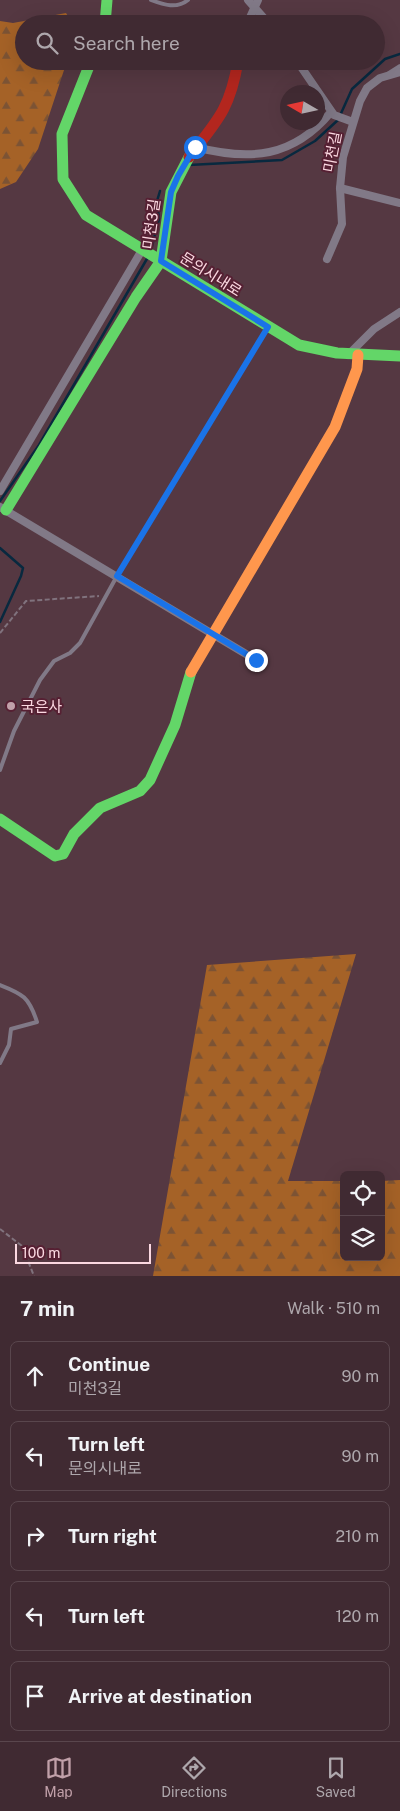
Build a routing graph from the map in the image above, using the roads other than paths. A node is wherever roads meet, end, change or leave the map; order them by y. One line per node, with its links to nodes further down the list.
1 (107, 0): 6 (street)
2 (151, 0): 3 (lane)
3 (188, 0)
4 (248, 0): 5 (street)
5 (257, 3): 7 (street); 8 (street)
6 (106, 15)
7 (251, 15)
8 (264, 15)
9 (400, 66): 14 (lane)
10 (87, 70): 20 (street, 문의시내로)
11 (236, 70): 17 (street, 미천3길)
12 (303, 70): 15 (street)
13 (400, 72): 14 (street, 미천길)
14 (387, 74): 16 (street, 미천길)
15 (332, 114): 16 (street); 17 (street)
16 (350, 121): 18 (street, 미천길)
17 (195, 147): 20 (street, 미천3길)
18 (340, 188): 19 (street); 21 (street, 미천길)
19 (400, 203)
20 (151, 255): 23 (street, 문의시내로); 26 (street); 27 (street)
21 (326, 259)
22 (400, 312): 24 (street)
23 (268, 327): 24 (street, 문의시내로); 28 (lane)
24 (353, 355): 25 (street, 문의시내로); 29 (street)
25 (400, 356)
26 (0, 491)
27 (3, 509): 28 (street)
28 (117, 576): 29 (street); 31 (lane)
29 (213, 635): 30 (street); 32 (street)
30 (256, 660)
31 (0, 770)
32 (0, 819)
33 (0, 985): 34 (lane)
34 (0, 1063)

